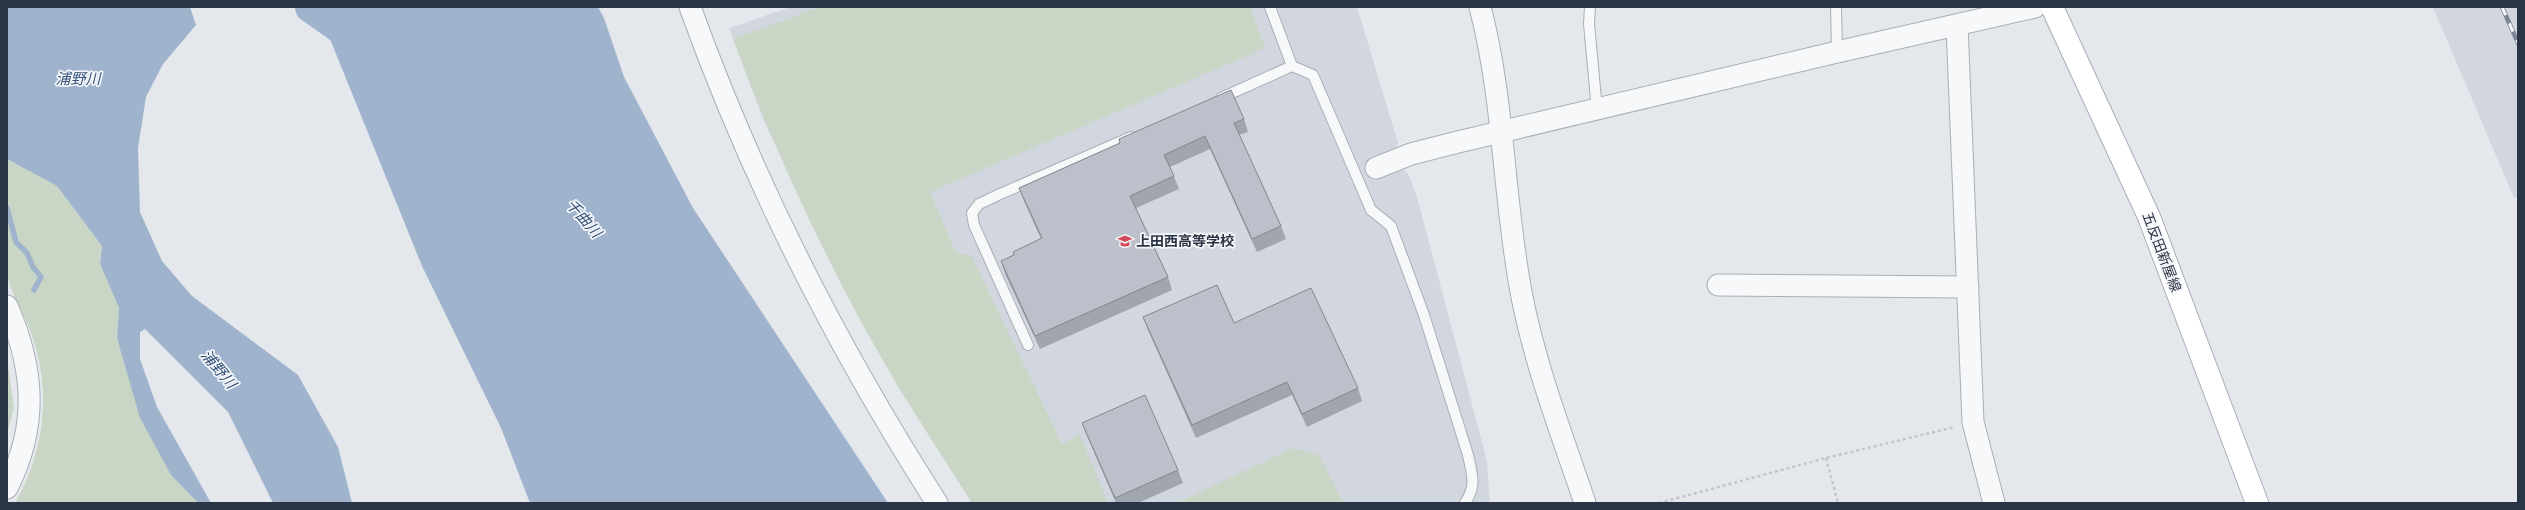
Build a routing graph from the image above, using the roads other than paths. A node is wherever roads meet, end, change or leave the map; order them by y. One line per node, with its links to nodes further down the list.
1 (690, 7): 22 (street)
2 (1270, 7): 10 (lane)
3 (1480, 7): 14 (street)
4 (1590, 7): 12 (lane)
5 (1836, 7): 9 (lane)
6 (2035, 7): 8 (street)
7 (2052, 7): 26 (street, 五反田新屋線)
8 (1957, 25): 9 (street); 18 (street)
9 (1837, 52): 12 (street)
10 (1292, 66): 11 (lane); 16 (lane)
11 (1214, 101)
12 (1597, 110): 14 (street)
13 (1142, 132): 20 (lane)
14 (1502, 133): 15 (street); 24 (street)
15 (1376, 168): 16 (lane)
16 (1355, 175): 23 (lane)
17 (1718, 285): 18 (street)
18 (1968, 286): 25 (street)
19 (7, 306): 21 (street)
20 (1028, 345)
21 (7, 488)
22 (937, 503)
23 (1465, 503)
24 (1584, 503)
25 (1994, 503)
26 (2256, 503)

